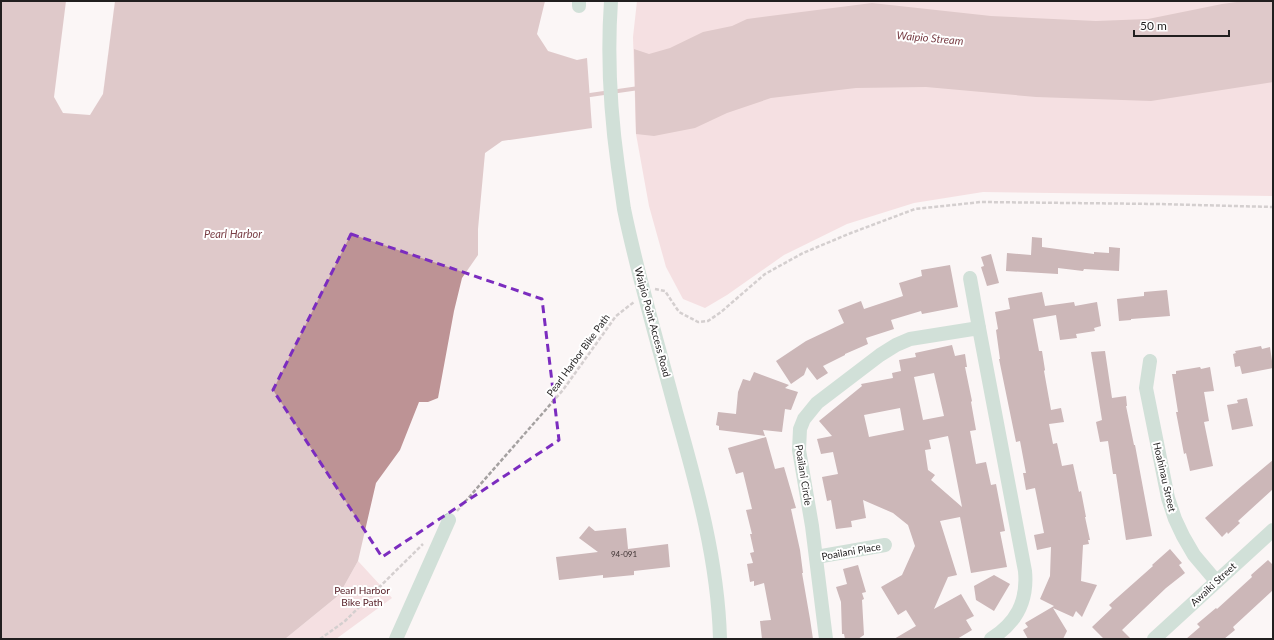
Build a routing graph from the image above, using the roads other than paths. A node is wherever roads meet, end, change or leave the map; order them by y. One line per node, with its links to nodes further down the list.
1 (611, 1): 11 (street, Waipio Point Access Road)
2 (970, 278): 3 (street)
3 (979, 328): 8 (street, Poailani Circle); 13 (street)
4 (1150, 361): 9 (street, Hoahinau Street)
5 (449, 520): 10 (street)
6 (1273, 530): 9 (street, Awaiki Street)
7 (885, 545): 8 (street, Poailani Place)
8 (816, 557): 12 (street, Poailani Circle)
9 (1216, 581): 14 (street, Awaiki Street)
10 (396, 639)
11 (720, 639)
12 (826, 639)
13 (991, 639)
14 (1154, 639)

